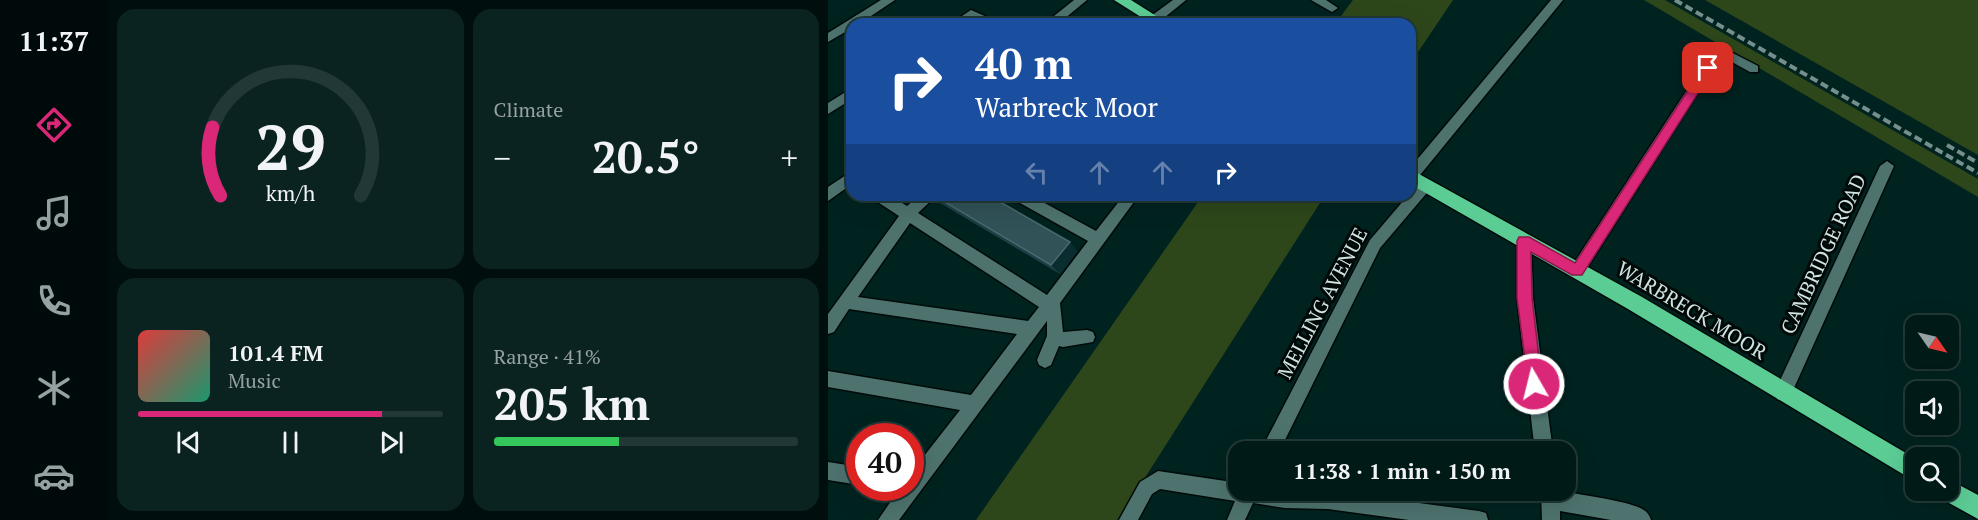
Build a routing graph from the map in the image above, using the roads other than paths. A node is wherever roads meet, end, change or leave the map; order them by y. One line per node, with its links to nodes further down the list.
1 (889, 0): 8 (street)
2 (1081, 0): 11 (street)
3 (1121, 0): 12 (highway)
4 (1180, 0): 13 (street)
5 (1317, 0): 7 (street)
6 (1557, 0): 20 (street, MELLING AVENUE)
7 (1332, 8)
8 (860, 18)
9 (965, 18): 10 (street)
10 (979, 18)
11 (1058, 18)
12 (1152, 18)
13 (1163, 18)
14 (846, 27): 15 (street)
15 (828, 38)
16 (1754, 69): 31 (street)
17 (846, 97): 18 (street)
18 (828, 110)
19 (1887, 166): 40 (street, CAMBRIDGE ROAD)
20 (1416, 179): 30 (highway, WARBRECK MOOR)
21 (846, 182): 22 (street)
22 (828, 195)
23 (887, 201): 28 (street)
24 (923, 201): 28 (street)
25 (1029, 201): 29 (street)
26 (1128, 201): 29 (street)
27 (1402, 201): 42 (street, MELLING AVENUE)
28 (908, 214): 32 (street); 33 (street)
29 (1099, 240): 33 (street)
30 (1524, 241): 31 (highway, WARBRECK MOOR); 43 (street)
31 (1577, 271): 40 (highway, WARBRECK MOOR)
32 (846, 302): 34 (street); 35 (street)
33 (1050, 305): 35 (street); 36 (street)
34 (828, 327)
35 (1032, 328): 41 (street)
36 (1055, 336): 37 (street); 38 (street)
37 (1087, 336)
38 (1046, 360)
39 (828, 379): 41 (street)
40 (1783, 393): 44 (highway, WARBRECK MOOR)
41 (975, 404): 45 (street)
42 (1275, 441)
43 (1543, 441)
44 (1905, 465)
45 (924, 469)
46 (828, 471): 47 (street)
47 (846, 474)
48 (1228, 489): 57 (street)
49 (1959, 497): 55 (highway)
50 (900, 501): 56 (street)
51 (1244, 501): 58 (street)
52 (1336, 501): 59 (street)
53 (1551, 501): 60 (street)
54 (1576, 501): 61 (street)
55 (1978, 508)
56 (887, 520)
57 (1128, 520)
58 (1236, 520)
59 (1479, 520)
60 (1551, 520)
61 (1642, 520)

